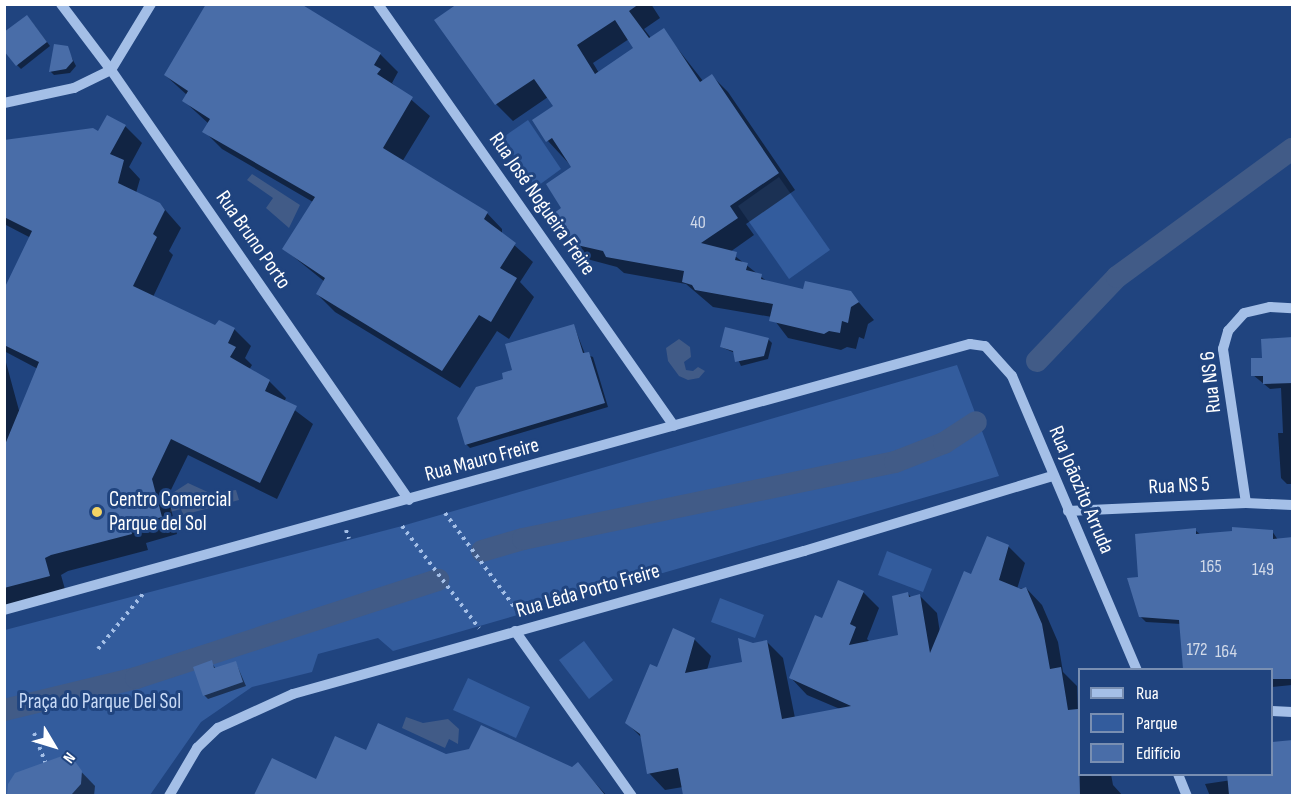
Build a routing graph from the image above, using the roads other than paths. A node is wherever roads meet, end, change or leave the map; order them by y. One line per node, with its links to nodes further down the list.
1 (61, 4): 4 (street, Rua Bruno Porto)
2 (151, 4): 4 (street)
3 (378, 4): 8 (street, Rua José Nogueira Freire)
4 (111, 70): 5 (street); 10 (street, Rua Bruno Porto)
5 (4, 103)
6 (1293, 308): 11 (street, Rua NS 6)
7 (970, 344): 8 (street, Rua Mauro Freire); 9 (street, Rua Joãozito Arruda)
8 (674, 426): 10 (street, Rua Mauro Freire)
9 (1053, 476): 13 (street, Rua Joãozito Arruda); 15 (street, Rua Lêda Porto Freire)
10 (410, 500): 14 (street, Rua Mauro Freire)
11 (1246, 503): 12 (street, Rua NS 5); 13 (street, Rua NS 5)
12 (1293, 505)
13 (1068, 511): 16 (street, Rua Joãozito Arruda)
14 (4, 610)
15 (515, 631): 20 (street, Rua Lêda Porto Freire); 21 (street)
16 (1137, 668)
17 (1273, 711): 18 (street)
18 (1293, 712)
19 (1179, 776): 22 (street)
20 (170, 795)
21 (632, 795)
22 (1187, 795)

